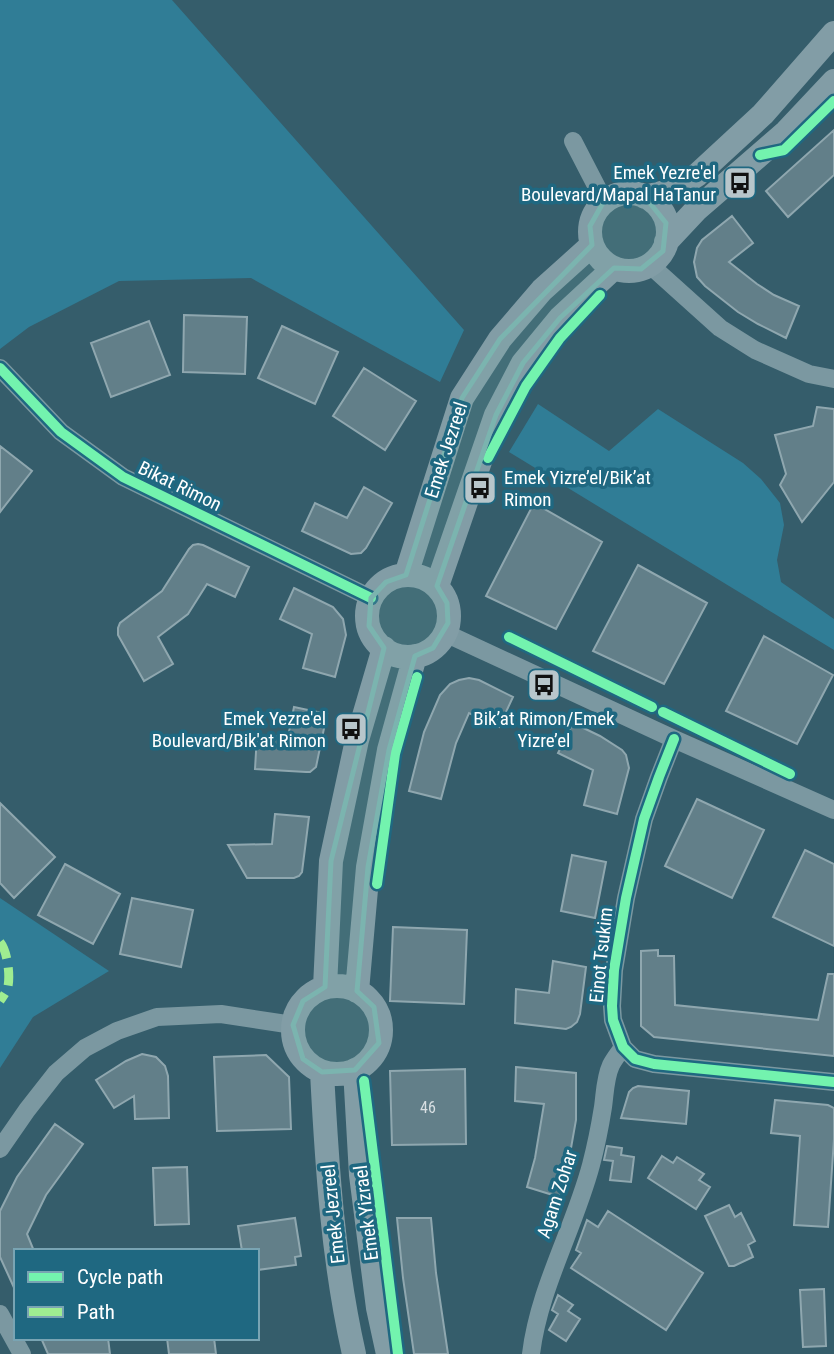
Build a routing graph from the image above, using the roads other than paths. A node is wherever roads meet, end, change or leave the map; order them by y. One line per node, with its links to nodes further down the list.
1 (834, 33): 4 (main road)
2 (834, 81): 6 (main road)
3 (573, 141): 5 (street)
4 (646, 197): 5 (main road); 6 (main road)
5 (604, 201): 7 (main road)
6 (666, 242): 8 (main road)
7 (592, 245): 9 (main road); 12 (main road, Emek Jezreel)
8 (650, 265): 9 (main road); 11 (street)
9 (614, 268): 13 (main road, Emek Jezreel)
10 (0, 368): 14 (street, Bikat Rimon)
11 (834, 379)
12 (406, 575): 13 (main road); 14 (main road)
13 (437, 586): 15 (main road)
14 (371, 598): 16 (main road)
15 (445, 633): 17 (main road); 18 (street)
16 (384, 648): 17 (main road); 20 (main road)
17 (415, 656): 21 (main road)
18 (674, 739): 19 (street); 23 (street, Einot Tsukim)
19 (834, 810)
20 (325, 987): 21 (main road); 22 (main road)
21 (357, 991): 24 (main road)
22 (293, 1025): 25 (main road); 27 (street)
23 (622, 1047): 26 (street); 32 (street, Agam Zohar)
24 (355, 1070): 25 (main road); 31 (main road, Emek Yizrael)
25 (322, 1072): 30 (main road, Emek Jezreel)
26 (834, 1082)
27 (0, 1149)
28 (0, 1314): 29 (street)
29 (14, 1339)
30 (354, 1354)
31 (388, 1354)
32 (531, 1354)

